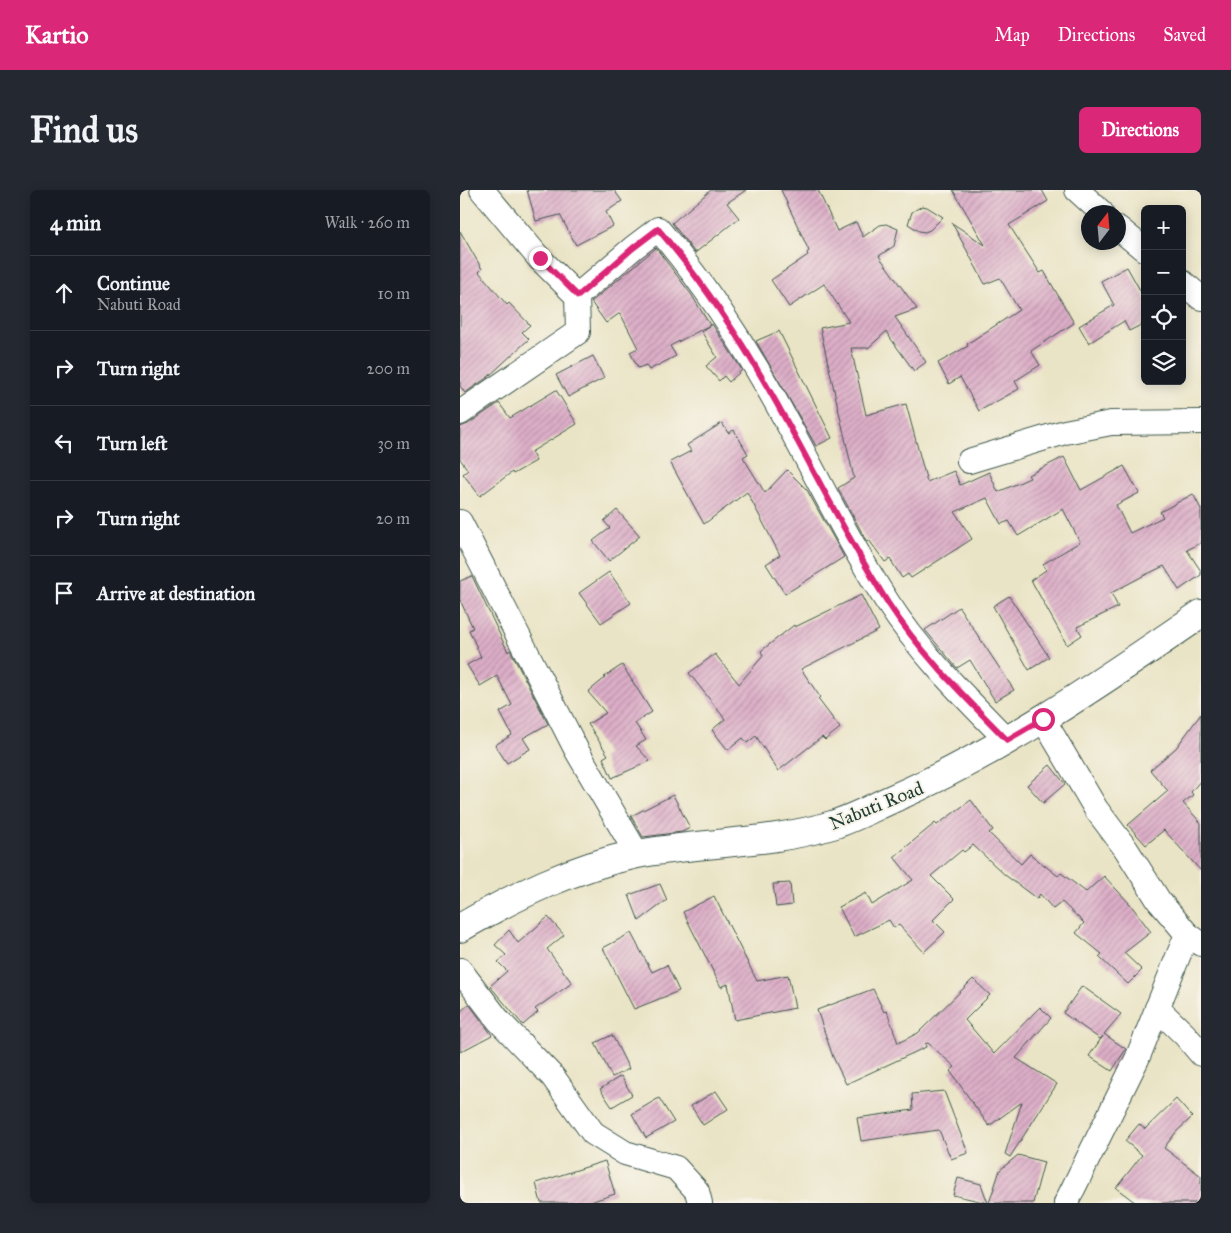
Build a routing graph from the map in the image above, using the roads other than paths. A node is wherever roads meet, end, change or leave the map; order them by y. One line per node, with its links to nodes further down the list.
1 (482, 190): 7 (street)
2 (1077, 190): 3 (street)
3 (1093, 205)
4 (1126, 235): 5 (street)
5 (1141, 247)
6 (1186, 285): 8 (street)
7 (578, 296): 9 (street); 15 (street)
8 (1201, 298)
9 (460, 413)
10 (1201, 422): 11 (street)
11 (969, 460)
12 (460, 522): 16 (street)
13 (1201, 614): 14 (street, Nabuti Road)
14 (1043, 719): 15 (street, Nabuti Road); 18 (street)
15 (1007, 740): 16 (street, Nabuti Road)
16 (637, 854): 17 (street, Nabuti Road)
17 (460, 928)
18 (1194, 939): 20 (street)
19 (460, 970): 22 (street)
20 (1157, 1008): 21 (street); 23 (street)
21 (1201, 1054)
22 (700, 1203)
23 (1066, 1203)

